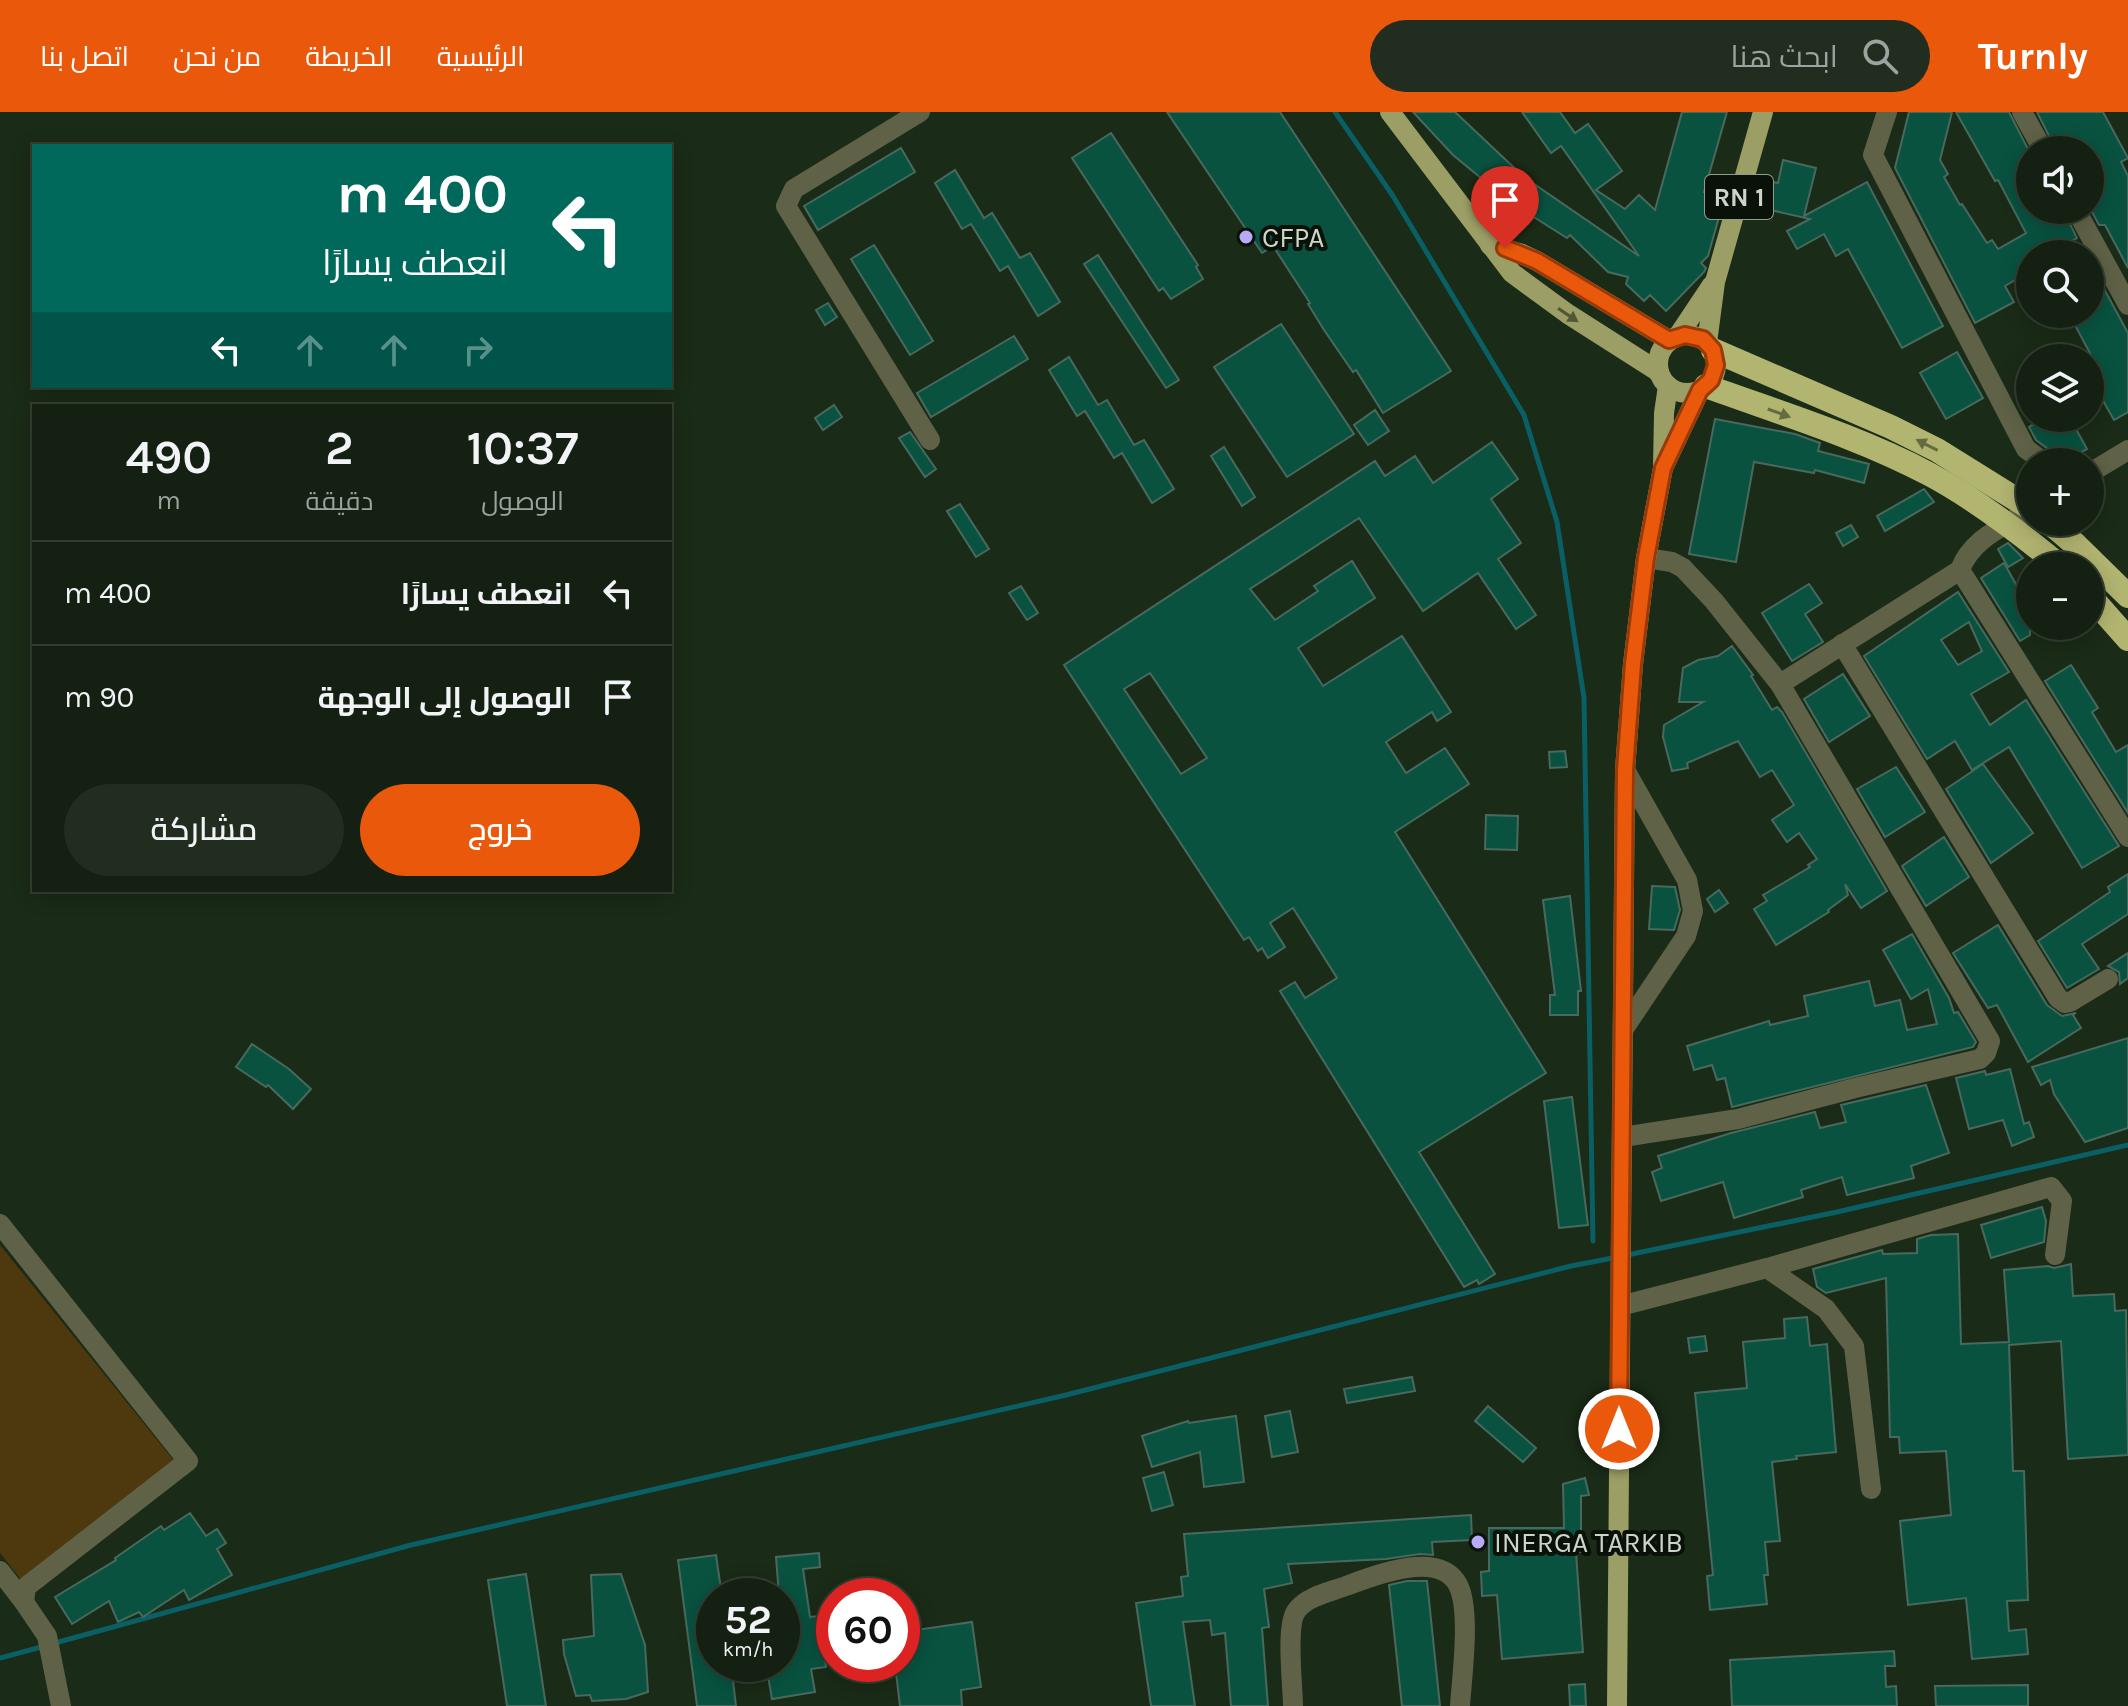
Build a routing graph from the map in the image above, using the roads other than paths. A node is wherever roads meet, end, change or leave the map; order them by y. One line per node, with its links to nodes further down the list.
1 (920, 112): 15 (street)
2 (1390, 112): 8 (main road)
3 (1763, 112): 9 (main road, RN 1)
4 (1887, 112): 16 (street)
5 (2022, 112): 6 (street)
6 (2035, 136)
7 (2084, 224): 10 (street)
8 (1490, 245): 11 (main road); 13 (main road, one-way to 13)
9 (1715, 282): 11 (main road, RN 1); 12 (main road, RN 1)
10 (2128, 305)
11 (1674, 338): 12 (main road); 13 (main road)
12 (1710, 346): 14 (main road); 20 (highway, one-way to 12)
13 (1663, 379): 14 (main road); 19 (main road)
14 (1703, 388): 19 (main road); 23 (highway, one-way to 23)
15 (930, 440)
16 (2025, 448)
17 (2128, 450): 18 (street)
18 (2104, 464)
19 (1663, 468): 24 (main road)
20 (2016, 499)
21 (2016, 518): 25 (street)
22 (2065, 536): 26 (highway)
23 (2043, 552)
24 (1646, 558): 30 (street); 31 (main road)
25 (1960, 570): 29 (street); 32 (street)
26 (2128, 596)
27 (2104, 612): 28 (highway)
28 (2128, 639)
29 (1842, 644): 30 (street); 33 (street)
30 (1780, 684): 35 (street)
31 (1625, 770): 34 (main road); 34 (street)
32 (2128, 837)
33 (2108, 979)
34 (1623, 1030): 35 (main road)
35 (1623, 1137): 39 (main road)
36 (0, 1224): 42 (street)
37 (2055, 1255): 38 (street)
38 (1767, 1268): 39 (street); 40 (street)
39 (1620, 1302): 46 (main road)
40 (1871, 1489)
41 (0, 1571): 42 (street)
42 (24, 1602): 43 (street)
43 (61, 1706)
44 (1293, 1706): 45 (street)
45 (1460, 1706)
46 (1617, 1706)

